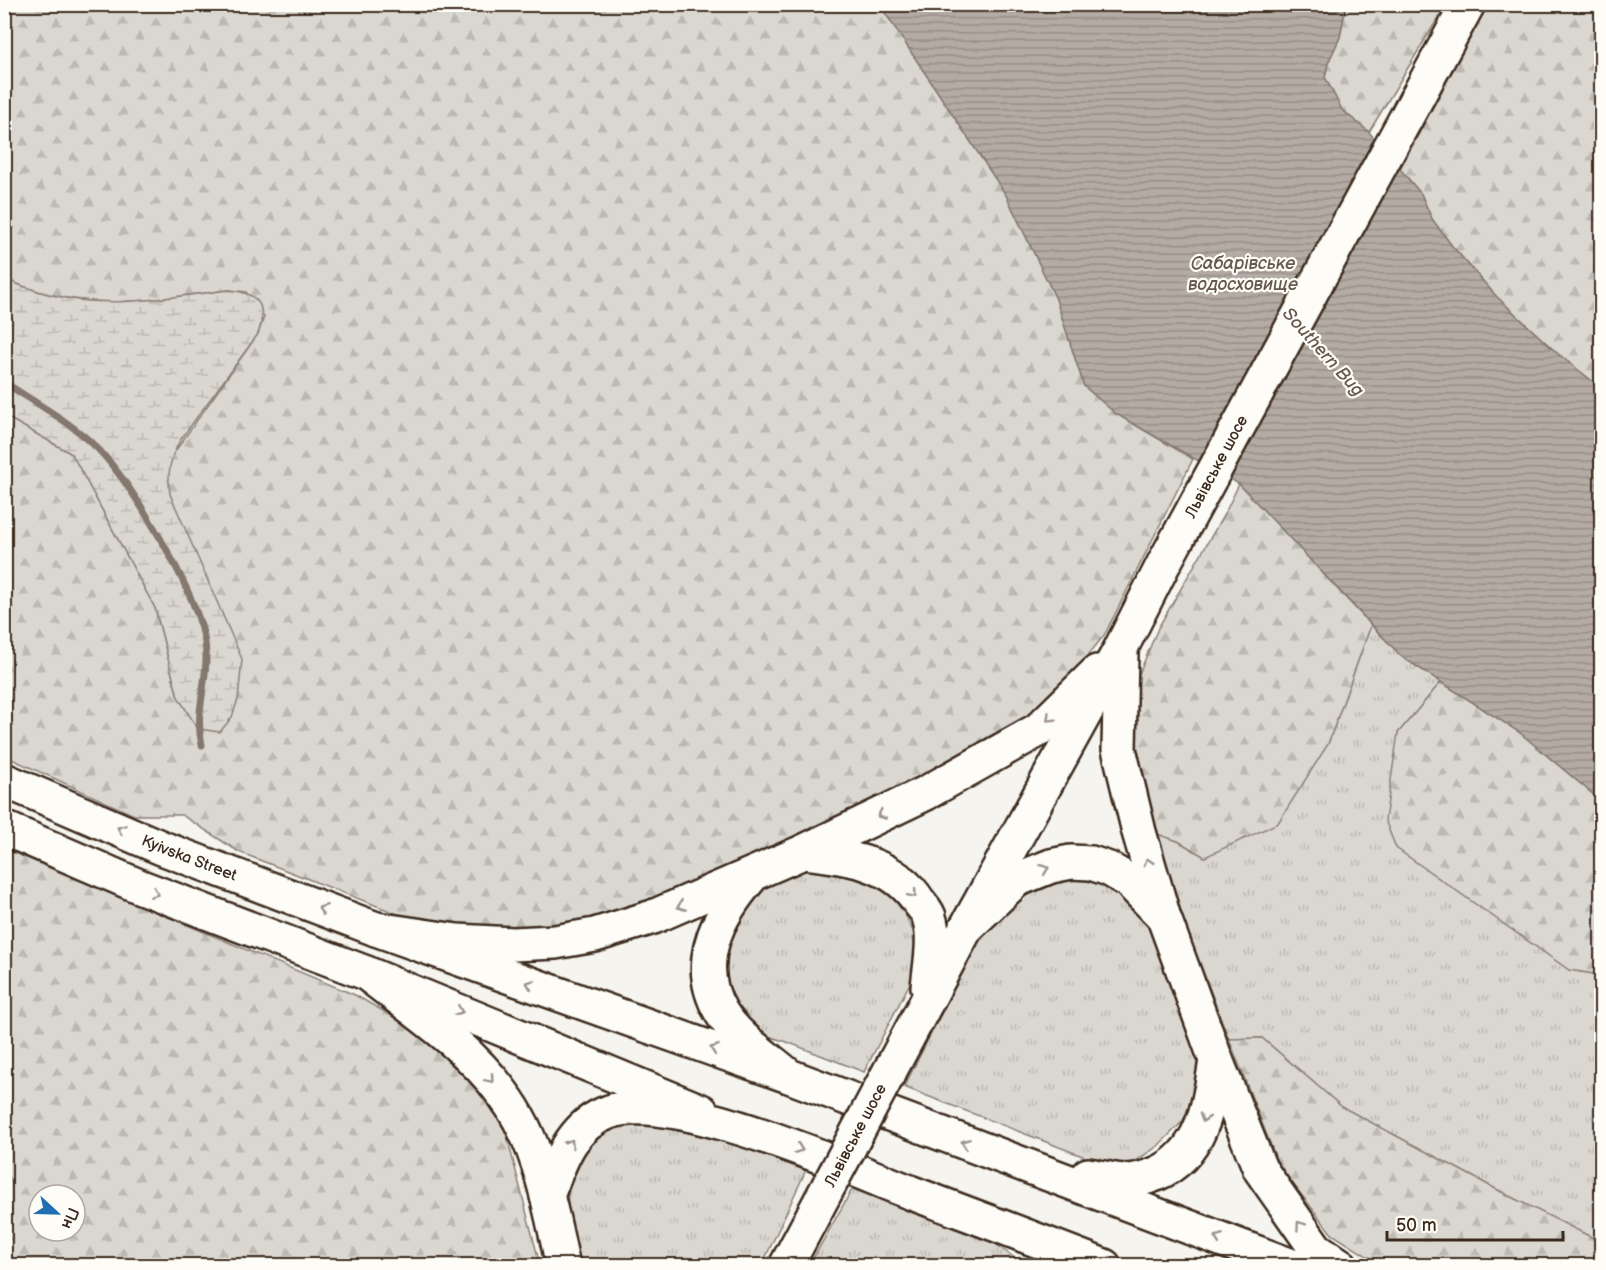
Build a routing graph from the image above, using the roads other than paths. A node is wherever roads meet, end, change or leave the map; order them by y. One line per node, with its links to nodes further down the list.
1 (1468, 5): 2 (main road, Львівське шосе)
2 (1121, 648): 5 (main road, one-way to 5); 7 (main road, one-way to 2); 8 (main road, Львівське шосе)
3 (4, 780): 9 (main road, Kyivska Street, one-way to 3)
4 (4, 828): 10 (main road, one-way to 10)
5 (803, 852): 6 (main road); 11 (main road, one-way to 11)
6 (754, 873): 9 (main road, one-way to 9); 13 (main road)
7 (1164, 918): 8 (main road, one-way to 7); 12 (main road)
8 (966, 928): 11 (main road, Львівське шосе)
9 (376, 930): 13 (main road, one-way to 9)
10 (366, 973): 14 (main road, one-way to 14); 16 (main road, one-way to 16)
11 (926, 1003): 19 (main road, Львівське шосе, bridge)
12 (1216, 1060): 15 (main road, one-way to 15); 23 (main road, one-way to 12)
13 (789, 1076): 15 (main road, one-way to 13)
14 (744, 1128): 16 (main road, one-way to 14); 17 (main road, one-way to 17)
15 (1020, 1163): 22 (main road, one-way to 15)
16 (547, 1196): 18 (main road)
17 (981, 1219): 20 (main road); 21 (main road)
18 (563, 1266)
19 (786, 1266)
20 (1034, 1266)
21 (1104, 1266)
22 (1292, 1266)
23 (1341, 1266)

